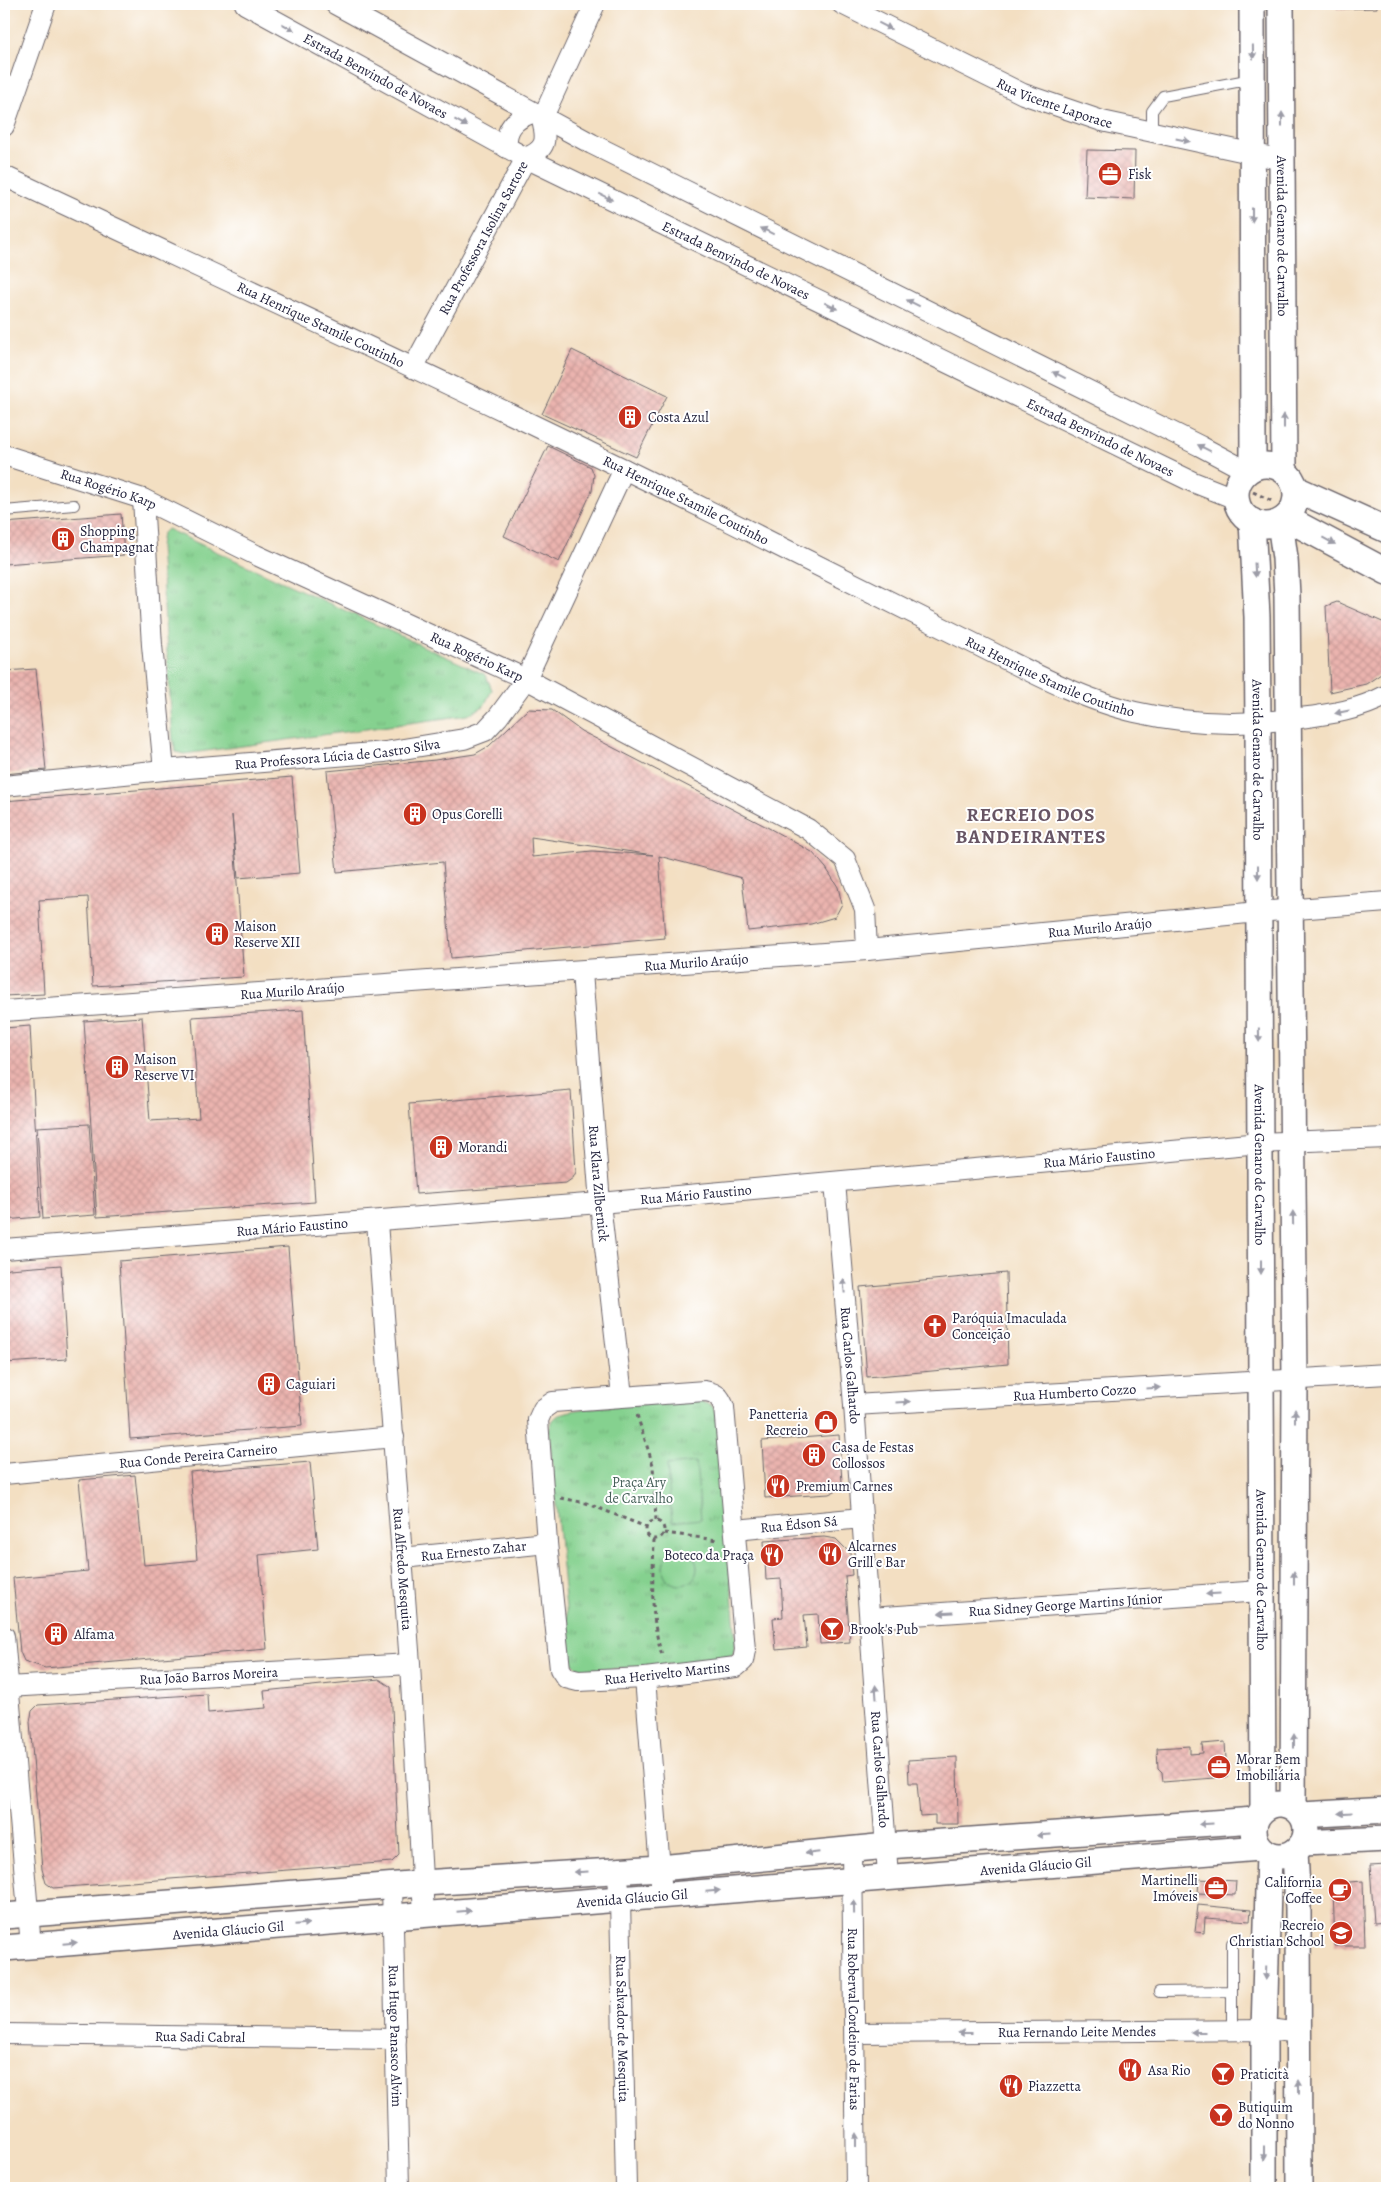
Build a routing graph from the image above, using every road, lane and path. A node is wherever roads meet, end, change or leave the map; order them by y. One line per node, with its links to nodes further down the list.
1 (46, 4): 10 (street)
2 (245, 4): 12 (street, Estrada Benvindo de Novaes, one-way to 12)
3 (335, 4): 9 (street)
4 (595, 4): 9 (street, Rua Professora Isolina Sartore)
5 (842, 4): 11 (street, Rua Vicente Laporace, one-way to 11)
6 (1252, 4): 8 (street, one-way to 8)
7 (1282, 4): 15 (street, Avenida Genaro de Carvalho, one-way to 7)
8 (1253, 79): 11 (lane); 13 (street)
9 (537, 116): 12 (street); 14 (street, Rua Professora Isolina Sartore); 20 (street, one-way to 9)
10 (4, 126)
11 (1152, 134): 13 (street, Rua Vicente Laporace, one-way to 13)
12 (507, 148): 14 (street, Estrada Benvindo de Novaes)
13 (1252, 154): 15 (street, Rua Vicente Laporace); 20 (street, one-way to 20)
14 (526, 158): 17 (street, Rua Professora Isolina Sartore); 23 (street, Estrada Benvindo de Novaes, one-way to 23)
15 (1283, 160): 21 (street, Avenida Genaro de Carvalho, one-way to 15)
16 (4, 176): 17 (street, Rua Henrique Stamile Coutinho)
17 (413, 368): 19 (street, Rua Henrique Stamile Coutinho)
18 (4, 455): 22 (street, Rua Rogério Karp)
19 (624, 468): 30 (street, Rua Professora Lúcia de Castro Silva); 33 (street, Rua Henrique Stamile Coutinho)
20 (1250, 469): 21 (street); 23 (street)
21 (1290, 479): 26 (street); 28 (street)
22 (143, 498): 30 (street, Rua Rogério Karp); 34 (street)
23 (1236, 499): 27 (street)
24 (74, 505): 25 (lane)
25 (4, 511)
26 (1283, 520): 27 (street); 29 (street, one-way to 29); 32 (street)
27 (1252, 521): 33 (street, Avenida Genaro de Carvalho, one-way to 33)
28 (1387, 530)
29 (1387, 572)
30 (526, 679): 34 (street, Rua Professora Lúcia de Castro Silva); 39 (street, Rua Rogério Karp)
31 (1387, 695): 32 (street, Rua Henrique Stamile Coutinho, one-way to 32)
32 (1287, 720): 33 (street, Rua Henrique Stamile Coutinho); 37 (street)
33 (1258, 724): 38 (street, Avenida Genaro de Carvalho, one-way to 38)
34 (164, 770): 35 (street, Rua Professora Lúcia de Castro Silva)
35 (4, 786)
36 (1387, 902): 37 (street, Rua Murilo Araújo)
37 (1290, 911): 38 (street, Rua Murilo Araújo); 43 (street)
38 (1258, 912): 39 (street, Rua Murilo Araújo); 44 (street, Avenida Genaro de Carvalho, one-way to 44)
39 (866, 950): 40 (street, Rua Murilo Araújo)
40 (582, 972): 41 (street, Rua Murilo Araújo); 46 (street, Rua Klara Zilbernick)
41 (4, 1011)
42 (1387, 1138): 43 (street, Rua Mário Faustino)
43 (1292, 1141): 44 (street, Rua Mário Faustino); 50 (street, one-way to 43)
44 (1260, 1143): 45 (street, Rua Mário Faustino); 51 (street, Avenida Genaro de Carvalho, one-way to 51)
45 (834, 1182): 46 (street, Rua Mário Faustino); 53 (street, Rua Carlos Galhardo, one-way to 45)
46 (600, 1203): 47 (street, Rua Mário Faustino); 52 (street, Rua Klara Zilbernick)
47 (377, 1222): 48 (street, Rua Mário Faustino); 54 (street, Rua Alfredo Mesquita)
48 (4, 1249)
49 (1387, 1374): 50 (street, Rua Humberto Cozzo)
50 (1295, 1380): 51 (street, Rua Humberto Cozzo); 73 (street, one-way to 50)
51 (1261, 1382): 53 (street, Rua Humberto Cozzo, one-way to 51); 65 (street, Avenida Genaro de Carvalho)
52 (626, 1396): 56 (street, Rua Herivelto Martins); 58 (path); 61 (street, Rua Herivelto Martins)
53 (854, 1405): 57 (street, Rua Carlos Galhardo)
54 (394, 1437): 55 (street, Rua Conde Pereira Carneiro); 64 (street, Rua Alfredo Mesquita)
55 (4, 1474)
56 (543, 1494): 59 (path); 63 (street, Rua Herivelto Martins)
57 (862, 1518): 61 (street, Rua Édson Sá); 66 (street, Rua Carlos Galhardo)
58 (656, 1521): 59 (path); 60 (path)
59 (646, 1527): 62 (path)
60 (664, 1533): 61 (path); 62 (path)
61 (735, 1535): 69 (street, Rua Herivelto Martins)
62 (654, 1539): 69 (path)
63 (547, 1543): 64 (street, Rua Ernesto Zahar); 70 (street, Rua Herivelto Martins)
64 (402, 1558): 68 (street, Rua Alfredo Mesquita)
65 (1261, 1591): 66 (street, Rua Sidney George Martins Júnior, one-way to 66); 74 (street, Avenida Genaro de Carvalho)
66 (870, 1618): 76 (street, Rua Carlos Galhardo, one-way to 66)
67 (4, 1636): 71 (street)
68 (410, 1664): 71 (street, Rua João Barros Moreira); 84 (street, Rua Alfredo Mesquita)
69 (670, 1675): 70 (street, Rua Herivelto Martins)
70 (645, 1678): 80 (street)
71 (7, 1687): 88 (street)
72 (1387, 1810): 73 (street, one-way to 73)
73 (1298, 1811): 74 (street); 77 (street)
74 (1259, 1815): 76 (street, Avenida Gláucio Gil, one-way to 76); 79 (street)
75 (1387, 1839): 77 (street)
76 (887, 1846): 78 (street, Avenida Gláucio Gil); 82 (street, Rua Carlos Galhardo)
77 (1299, 1847): 79 (street); 100 (street)
78 (852, 1849): 80 (street, Avenida Gláucio Gil, one-way to 80); 83 (street, Rua Roberval Cordeiro de Farias)
79 (1265, 1851): 82 (street, Avenida Gláucio Gil); 97 (street, one-way to 97)
80 (660, 1868): 81 (street, Avenida Gláucio Gil); 86 (street)
81 (617, 1870): 84 (street, Avenida Gláucio Gil, one-way to 84); 87 (street, Rua Salvador de Mesquita)
82 (888, 1876): 83 (street, Avenida Gláucio Gil)
83 (854, 1879): 86 (street, Avenida Gláucio Gil, one-way to 83); 99 (street, Rua Roberval Cordeiro de Farias, one-way to 83)
84 (423, 1882): 85 (street, Avenida Gláucio Gil); 89 (street, Rua Alfredo Mesquita)
85 (392, 1885): 88 (street, Avenida Gláucio Gil); 91 (street, Rua Hugo Panasco Alvim)
86 (662, 1895): 87 (street, Avenida Gláucio Gil)
87 (620, 1898): 89 (street, Avenida Gláucio Gil, one-way to 87); 104 (street, Rua Salvador de Mesquita)
88 (28, 1914): 90 (street, Avenida Gláucio Gil); 93 (street)
89 (424, 1914): 91 (street, Avenida Gláucio Gil)
90 (4, 1916)
91 (393, 1917): 93 (street, Avenida Gláucio Gil, one-way to 91); 102 (street, Rua Hugo Panasco Alvim)
92 (1232, 1943): 95 (lane)
93 (31, 1946): 94 (street, Avenida Gláucio Gil)
94 (4, 1948)
95 (1232, 1991): 96 (lane); 98 (lane)
96 (1159, 1992)
97 (1264, 2031): 98 (street, Rua Fernando Leite Mendes); 100 (street, Rua Fernando Leite Mendes); 106 (street, one-way to 106)
98 (1232, 2032): 99 (street, Rua Fernando Leite Mendes, one-way to 99)
99 (855, 2033): 105 (street, Rua Roberval Cordeiro de Farias, one-way to 99)
100 (1299, 2033): 107 (street, one-way to 100)
101 (4, 2034): 102 (street, Rua Sadi Cabral)
102 (396, 2039): 103 (street, Rua Hugo Panasco Alvim)
103 (399, 2188)
104 (626, 2188)
105 (856, 2188)
106 (1264, 2188)
107 (1299, 2188)

